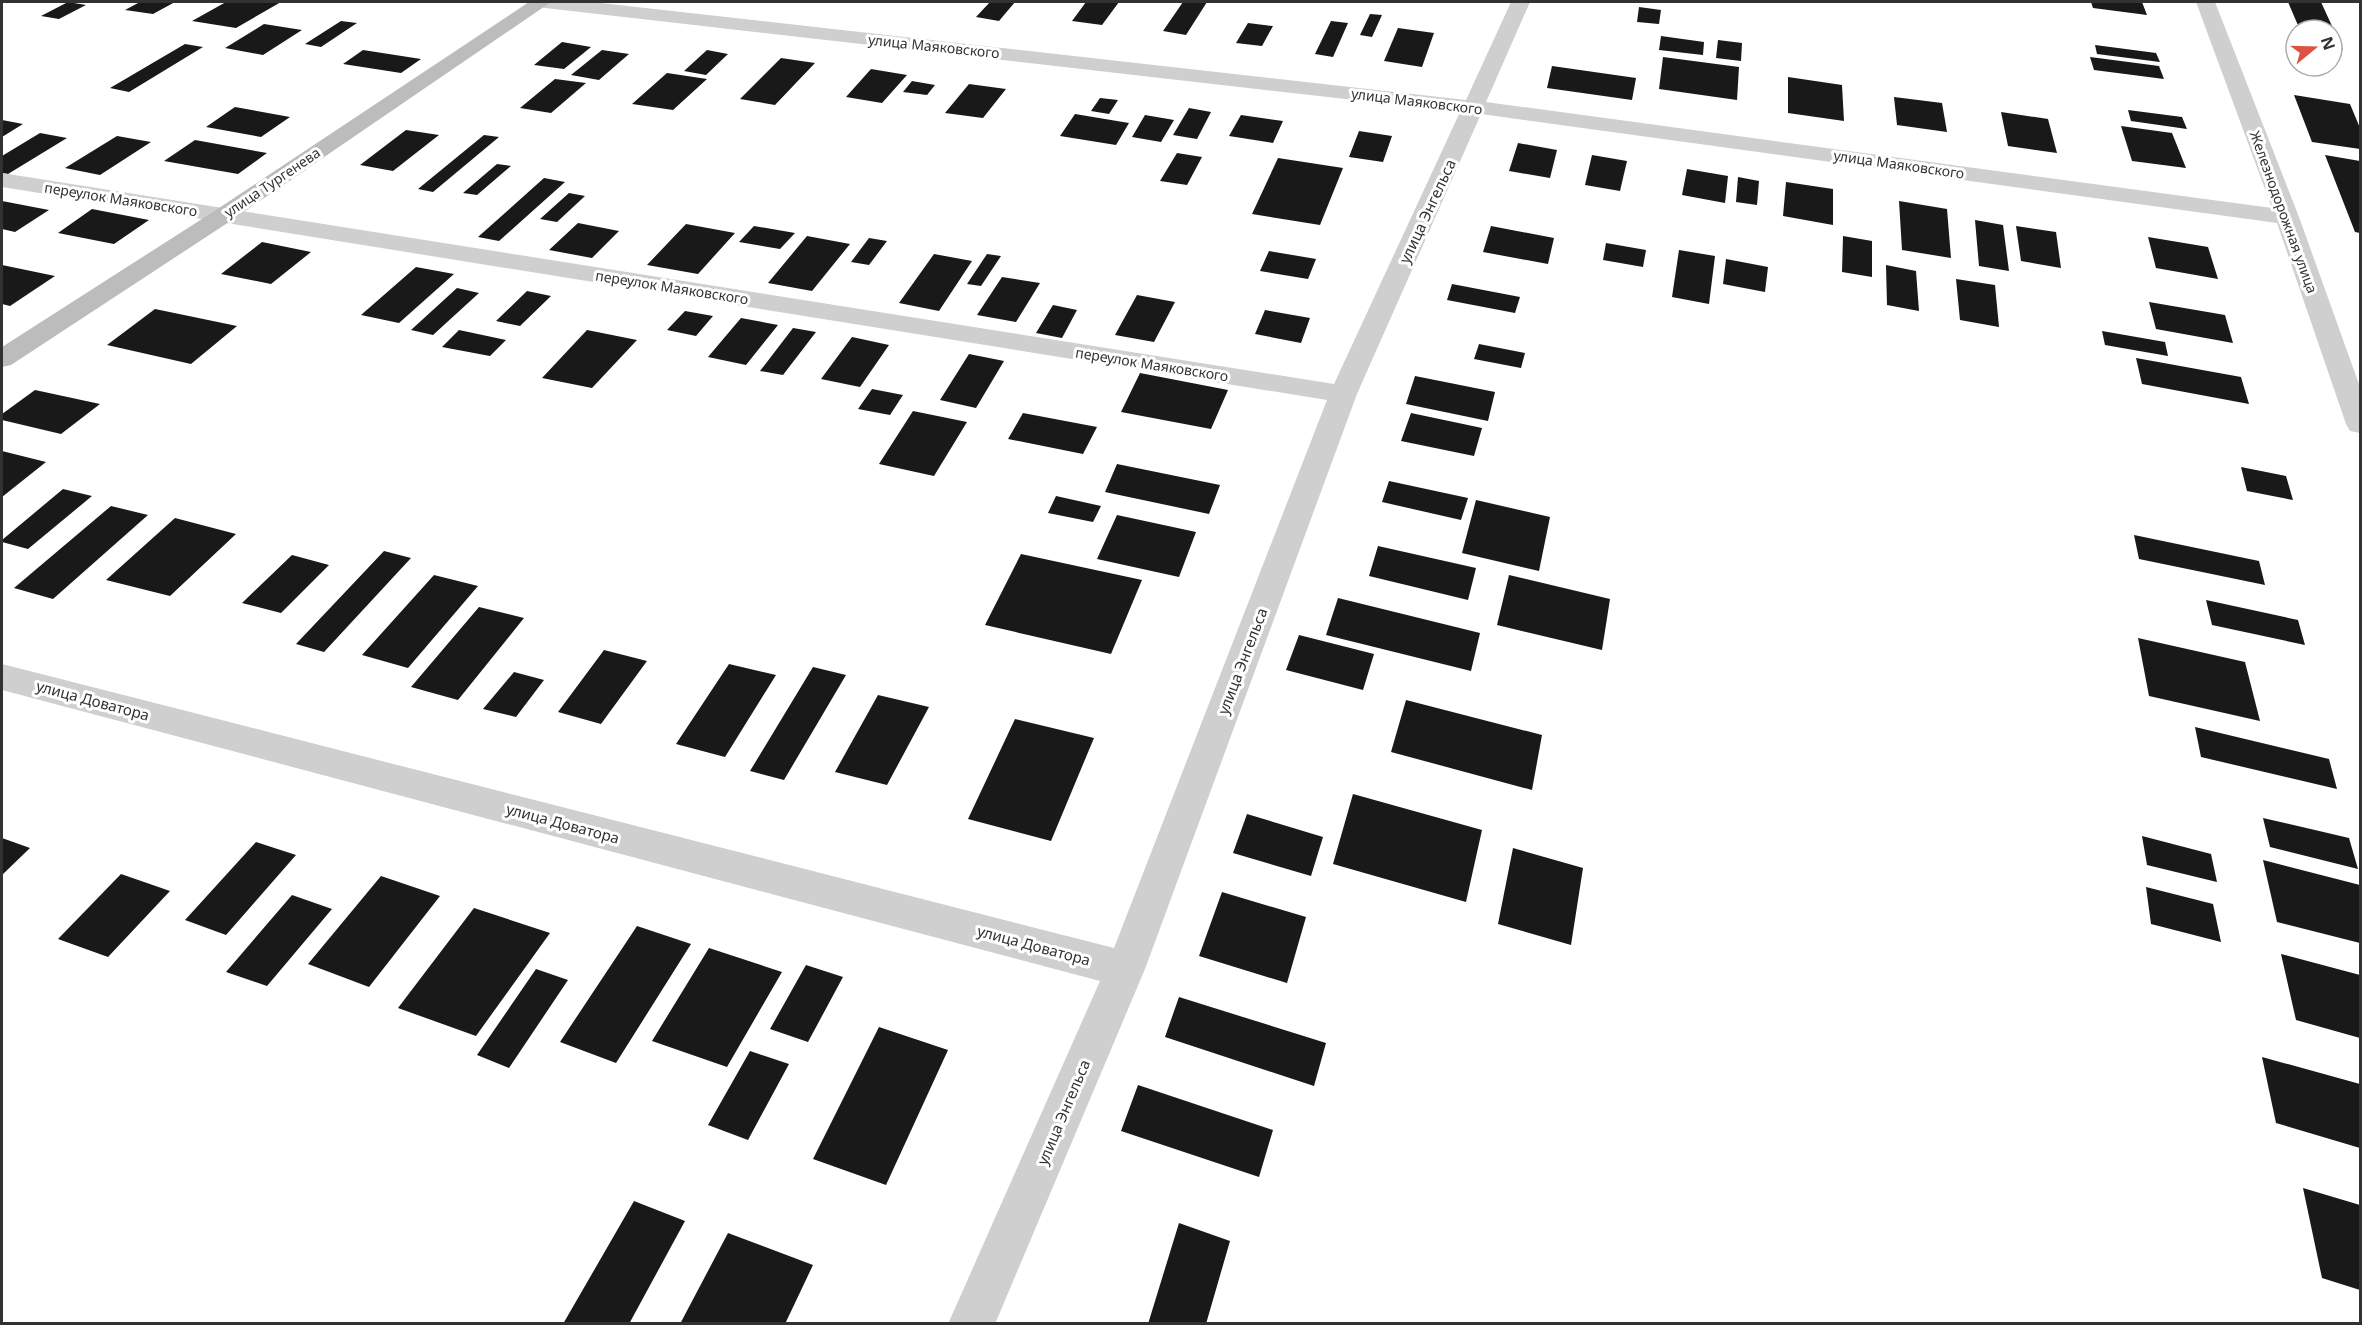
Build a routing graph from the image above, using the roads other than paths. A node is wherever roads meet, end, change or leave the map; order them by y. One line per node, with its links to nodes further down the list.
1 (543, 2): 4 (street, улица Маяковского); 6 (main road, улица Тургенева)
2 (1521, 2): 4 (street, улица Энгельса)
3 (2206, 2): 7 (street, Железнодорожная улица)
4 (1474, 107): 7 (street, улица Маяковского); 9 (street, улица Энгельса)
5 (2, 180): 6 (street, переулок Маяковского)
6 (224, 215): 8 (main road, улица Тургенева); 9 (street, переулок Маяковского)
7 (2287, 217): 10 (street, Железнодорожная улица)
8 (2, 359)
9 (1343, 394): 12 (street, улица Энгельса)
10 (2361, 424)
11 (2, 676): 12 (street, улица Доватора)
12 (1125, 969): 13 (street, улица Энгельса)
13 (971, 1323)

